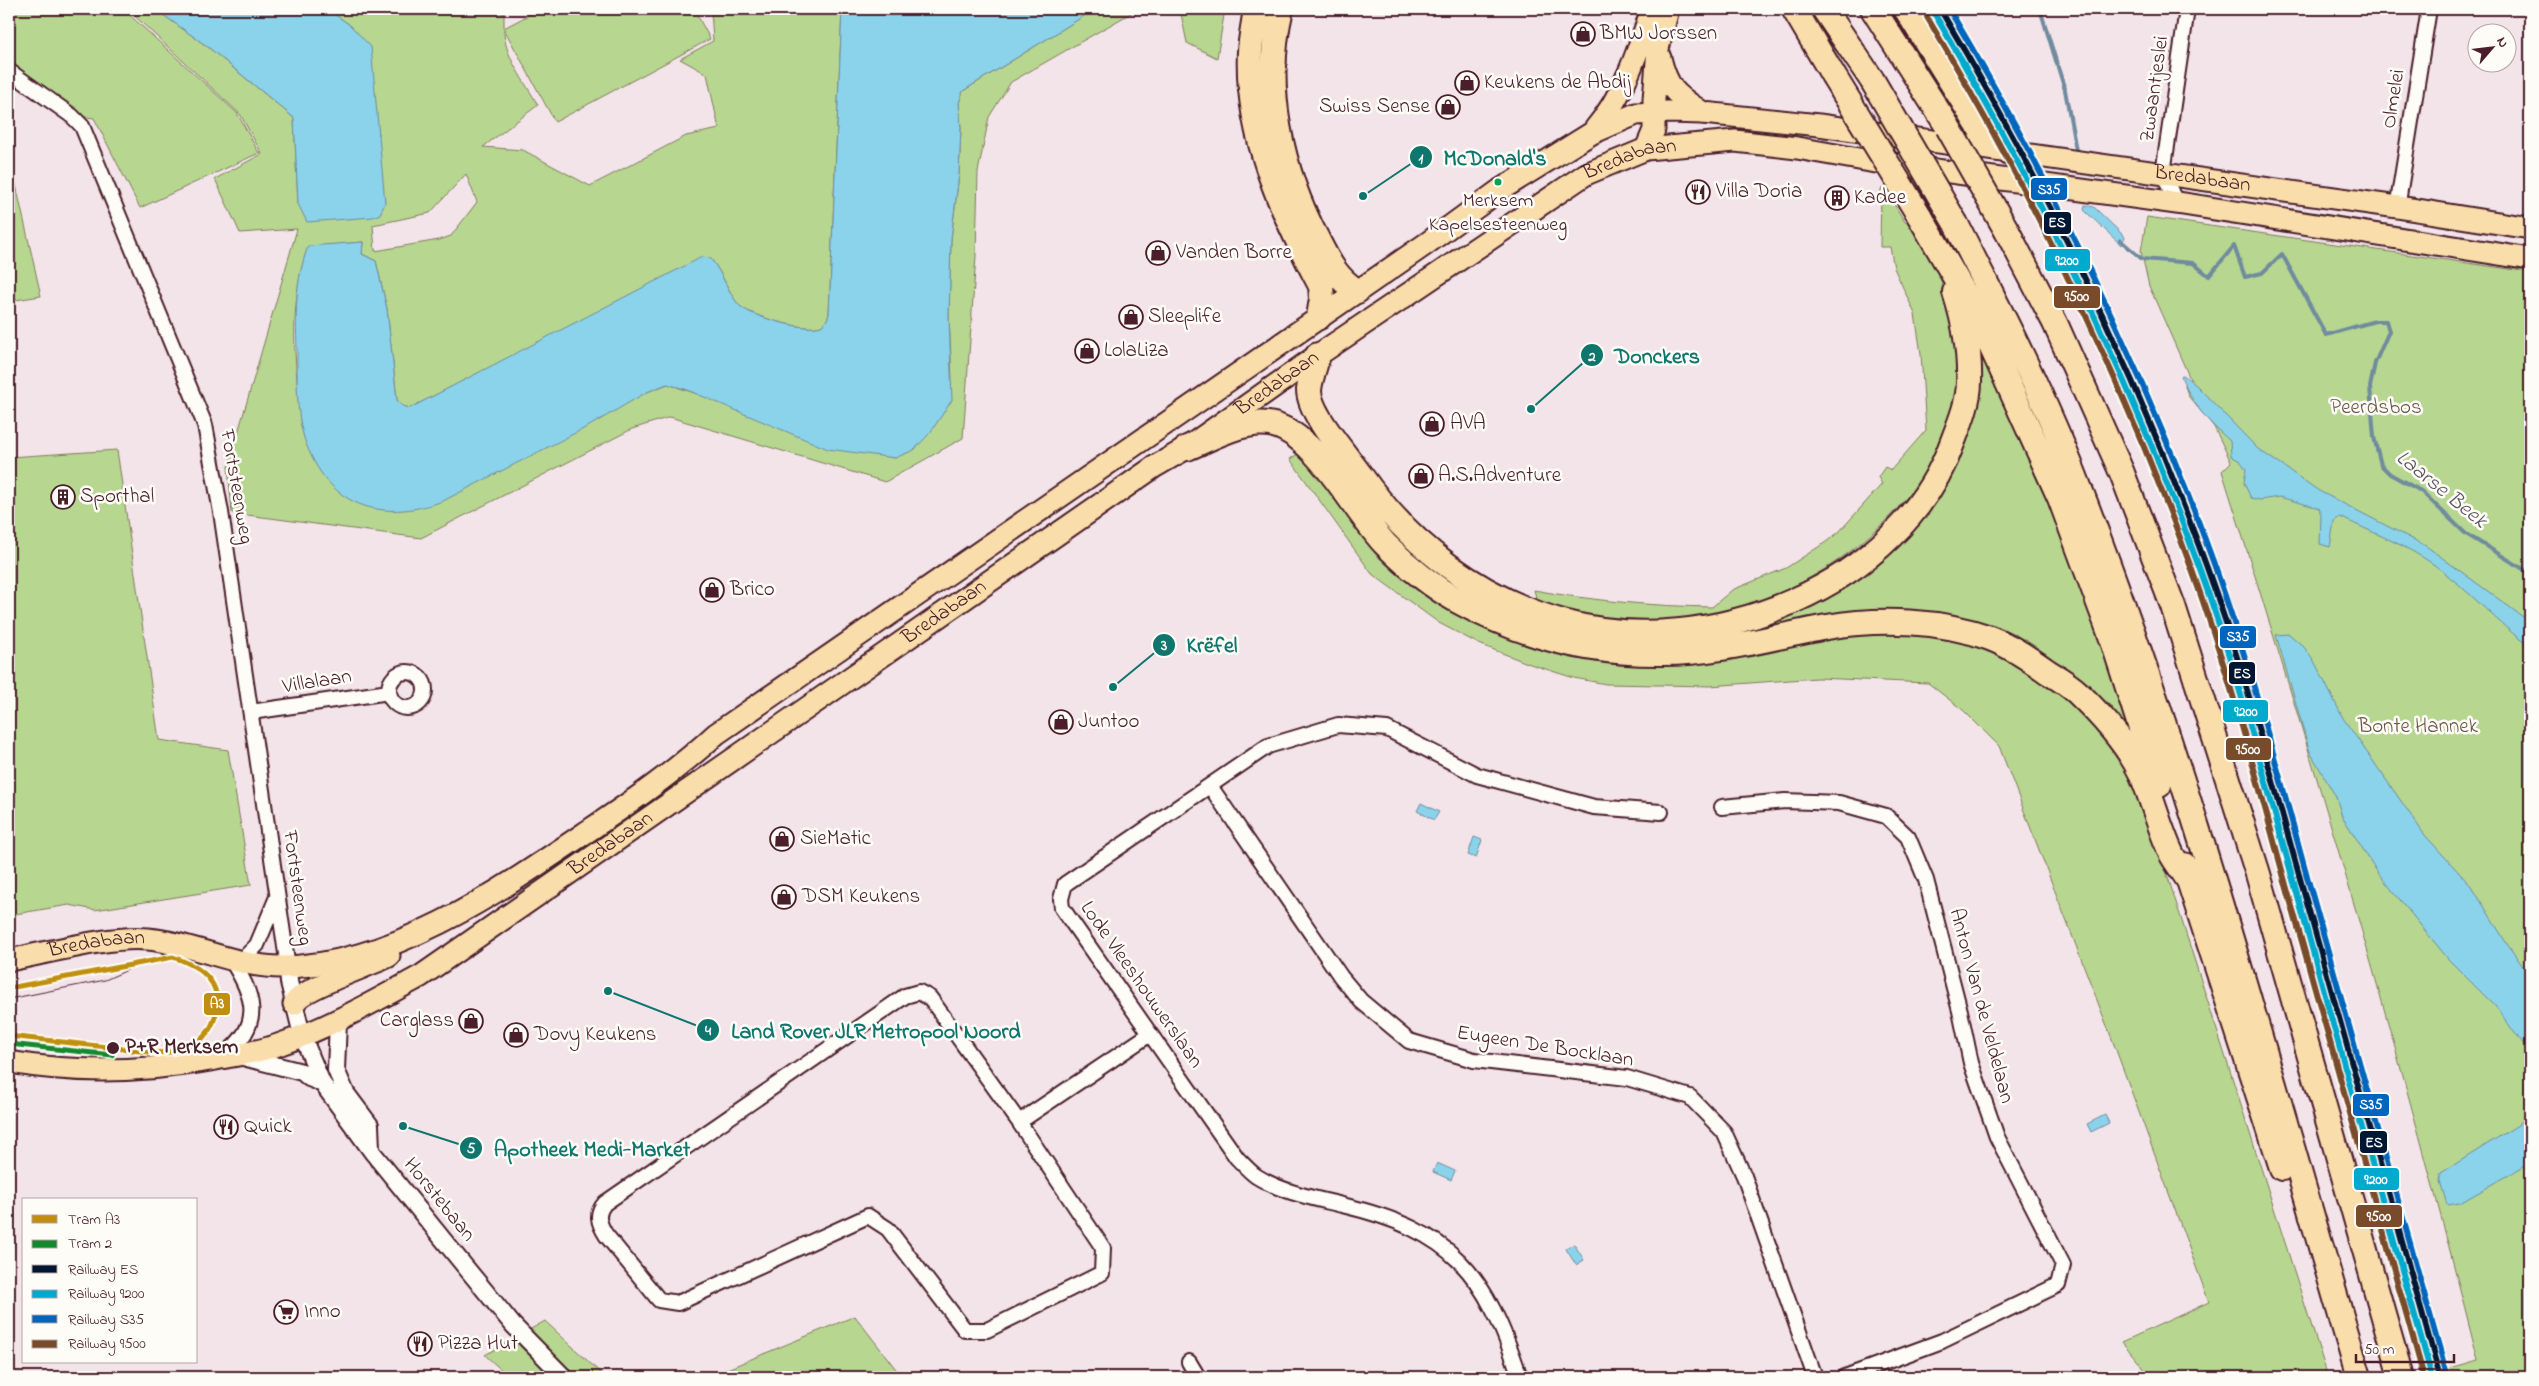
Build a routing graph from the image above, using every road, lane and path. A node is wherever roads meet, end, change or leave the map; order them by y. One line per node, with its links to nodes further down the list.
1 (1256, 9): 29 (highway)
2 (1281, 9): 28 (highway)
3 (1652, 9): 11 (main road)
4 (1668, 9): 11 (main road)
5 (1794, 9): 25 (highway, bridge)
6 (1824, 9): 55 (highway, bridge)
7 (1873, 9): 63 (highway, bridge)
8 (1906, 9): 18 (highway)
9 (2188, 9): 20 (street, Zwaantjeslei)
10 (2429, 9): 21 (street, Olmelei)
11 (1649, 47): 13 (main road); 14 (main road); 15 (main road)
12 (9, 71): 34 (street, Fortsteenweg)
13 (1645, 113): 14 (main road, Bredabaan); 15 (main road, Bredabaan); 17 (main road)
14 (1703, 113): 16 (main road, Bredabaan)
15 (1592, 133): 24 (main road, Bredabaan)
16 (1873, 133): 18 (main road, Bredabaan); 19 (street)
17 (1646, 149): 19 (main road, Bredabaan); 27 (main road, Bredabaan)
18 (2011, 154): 20 (main road, Bredabaan)
19 (1870, 161): 22 (main road, Bredabaan)
20 (2163, 173): 22 (street, Zwaantjeslei); 23 (main road, Bredabaan)
21 (2400, 196)
22 (2180, 204): 26 (main road, Bredabaan)
23 (2530, 228)
24 (1426, 244): 27 (main road); 28 (main road, Bredabaan)
25 (1942, 255): 30 (highway); 39 (highway)
26 (2530, 259)
27 (1445, 269): 30 (main road, Bredabaan)
28 (1356, 291): 29 (main road, Bredabaan)
29 (1319, 317): 32 (main road, Bredabaan)
30 (1318, 356): 31 (main road, Bredabaan)
31 (1188, 448): 35 (main road, Bredabaan); 39 (highway)
32 (782, 688): 35 (main road); 41 (main road, Bredabaan)
33 (389, 692): 34 (street, Villalaan)
34 (251, 712): 40 (street, Fortsteenweg)
35 (796, 717): 47 (main road, Bredabaan)
36 (1210, 786): 38 (street, Lode Vleeshouwerslaan); 48 (street, Lode Vleeshouwerslaan); 60 (street, Eugeen De Bocklaan)
37 (1722, 806): 61 (street, Anton Van de Veldelaan)
38 (1661, 812)
39 (2189, 881): 55 (highway)
40 (278, 894): 42 (street); 44 (street, Fortsteenweg)
41 (444, 922): 44 (main road, Bredabaan); 45 (main road)
42 (236, 959): 43 (main road, Bredabaan); 44 (main road, Bredabaan); 50 (street)
43 (9, 960)
44 (288, 967): 46 (street, Horstebaan)
45 (315, 988): 46 (main road); 47 (main road)
46 (294, 1004): 49 (street, Horstebaan)
47 (330, 1024): 49 (main road, Bredabaan); 54 (street)
48 (1150, 1034): 53 (street); 59 (street, Lode Vleeshouwerslaan)
49 (302, 1035): 50 (main road, Bredabaan); 52 (street, Horstebaan)
50 (230, 1057): 51 (main road, Bredabaan); 52 (street)
51 (9, 1062)
52 (322, 1083): 54 (street, Horstebaan)
53 (1019, 1122): 53 (street)
54 (371, 1149): 57 (street, Horstebaan)
55 (2342, 1318): 62 (highway)
56 (1189, 1362): 58 (street)
57 (564, 1377)
58 (1198, 1377)
59 (1520, 1377)
60 (1815, 1377)
61 (1844, 1377)
62 (2359, 1377)
63 (2401, 1377)

